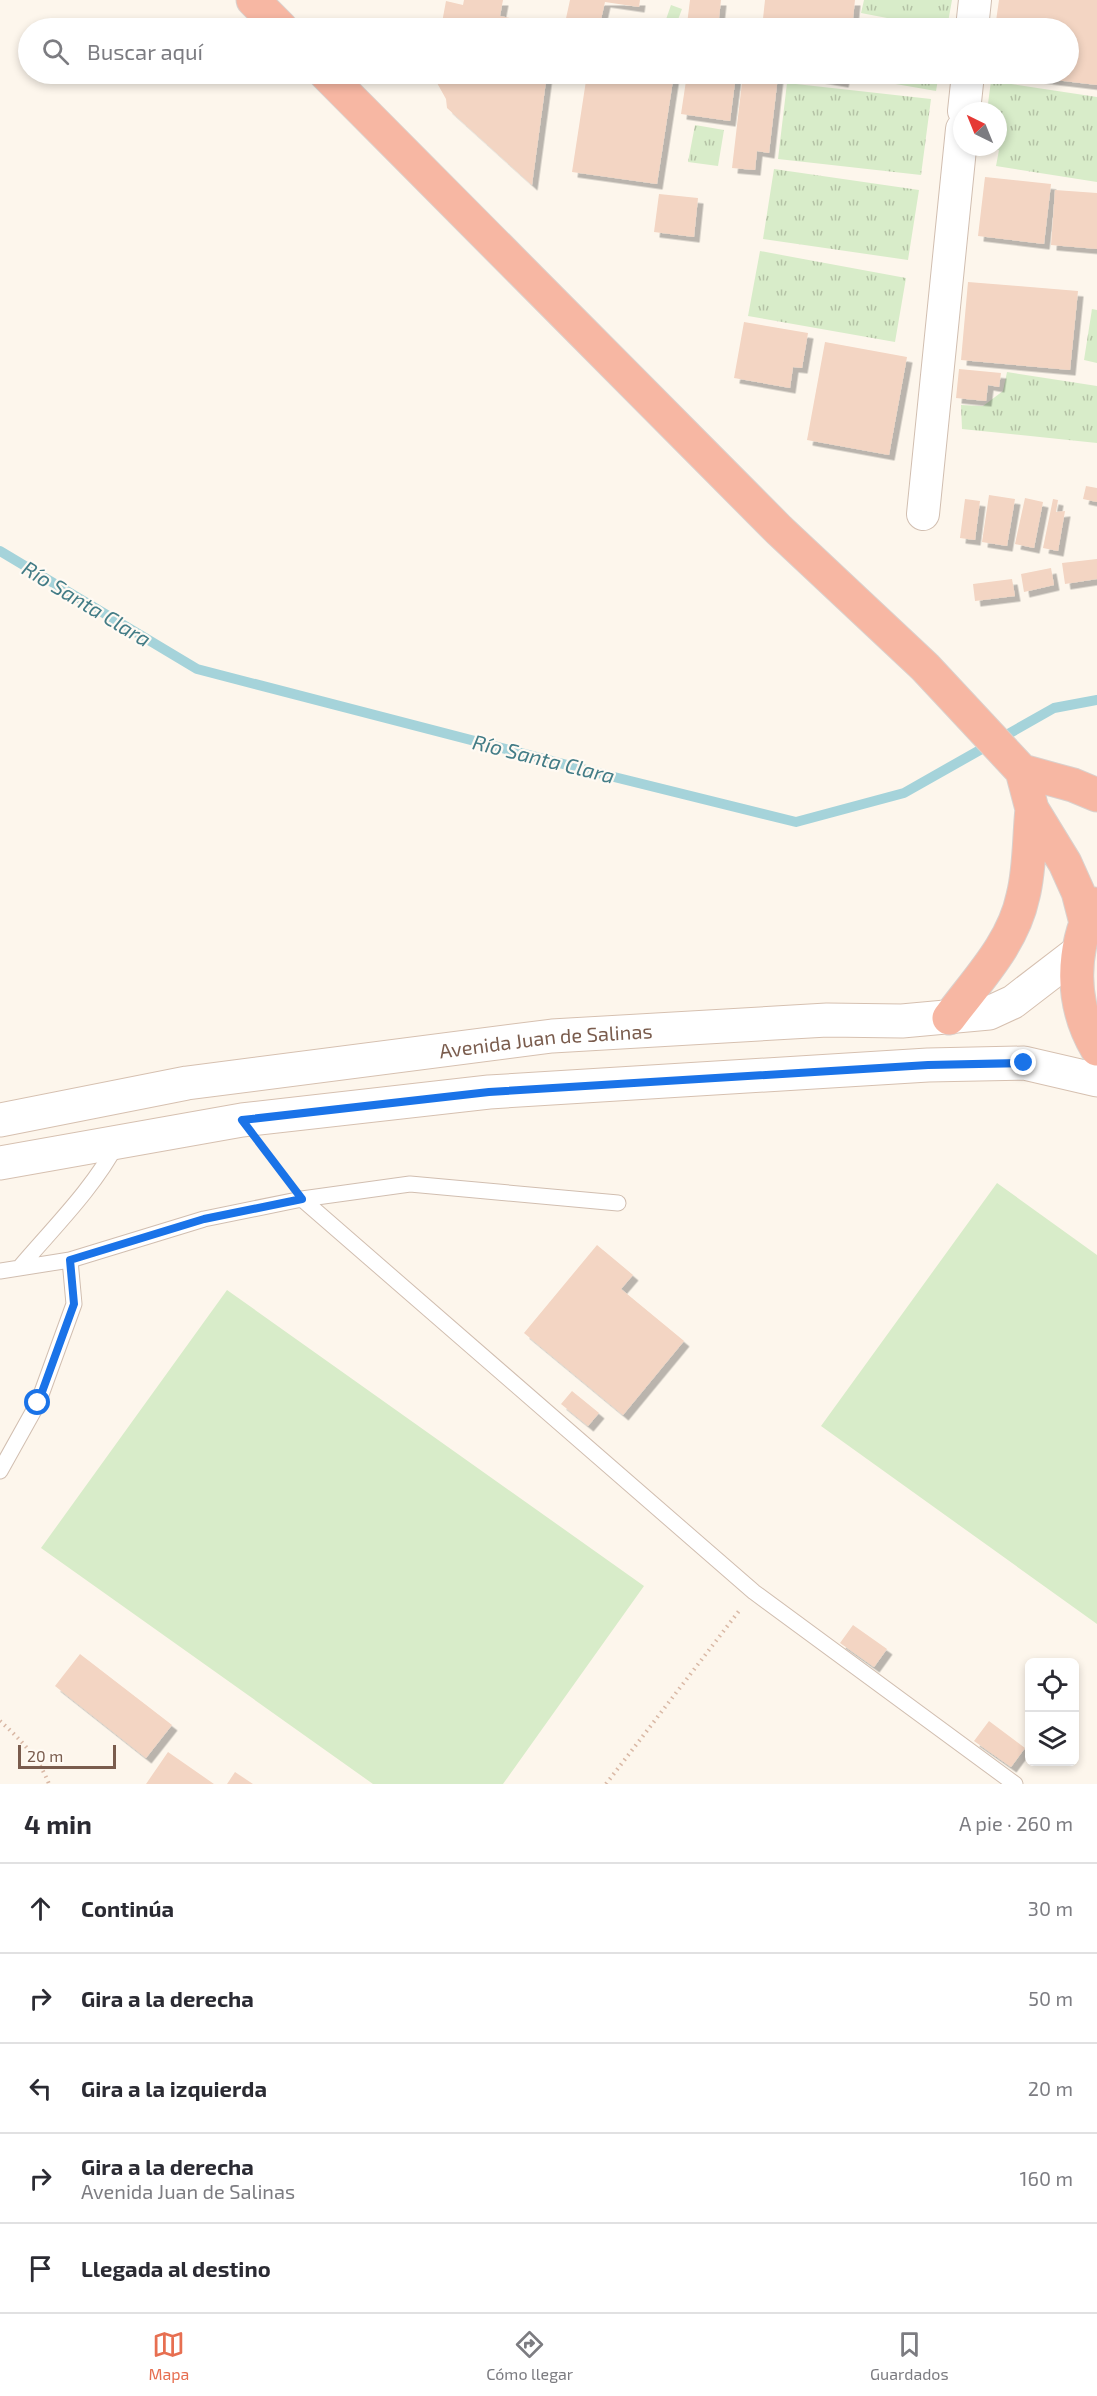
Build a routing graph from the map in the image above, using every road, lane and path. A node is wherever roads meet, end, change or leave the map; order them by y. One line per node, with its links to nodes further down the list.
1 (253, 0): 3 (highway)
2 (975, 0): 4 (street)
3 (271, 18)
4 (973, 18)
5 (336, 84): 10 (highway)
6 (967, 84): 7 (street)
7 (965, 102)
8 (959, 156): 9 (street)
9 (923, 514)
10 (1016, 764): 11 (highway); 12 (highway)
11 (1097, 795)
12 (1032, 809): 13 (highway); 14 (highway)
13 (1087, 925): 14 (main road, Avenida Juan de Salinas); 15 (highway)
14 (949, 1018): 17 (main road, Avenida Juan de Salinas)
15 (1097, 1049)
16 (1097, 1080): 18 (main road)
17 (0, 1120)
18 (242, 1120): 19 (main road); 21 (path)
19 (118, 1141): 20 (main road); 24 (lane)
20 (0, 1163)
21 (302, 1199): 22 (lane); 23 (lane); 27 (lane)
22 (618, 1203)
23 (70, 1260): 24 (lane); 26 (lane)
24 (20, 1267): 25 (lane)
25 (0, 1271)
26 (0, 1471)
27 (754, 1592): 30 (path); 31 (lane)
28 (0, 1721): 29 (path)
29 (49, 1784)
30 (606, 1784)
31 (1016, 1784)

